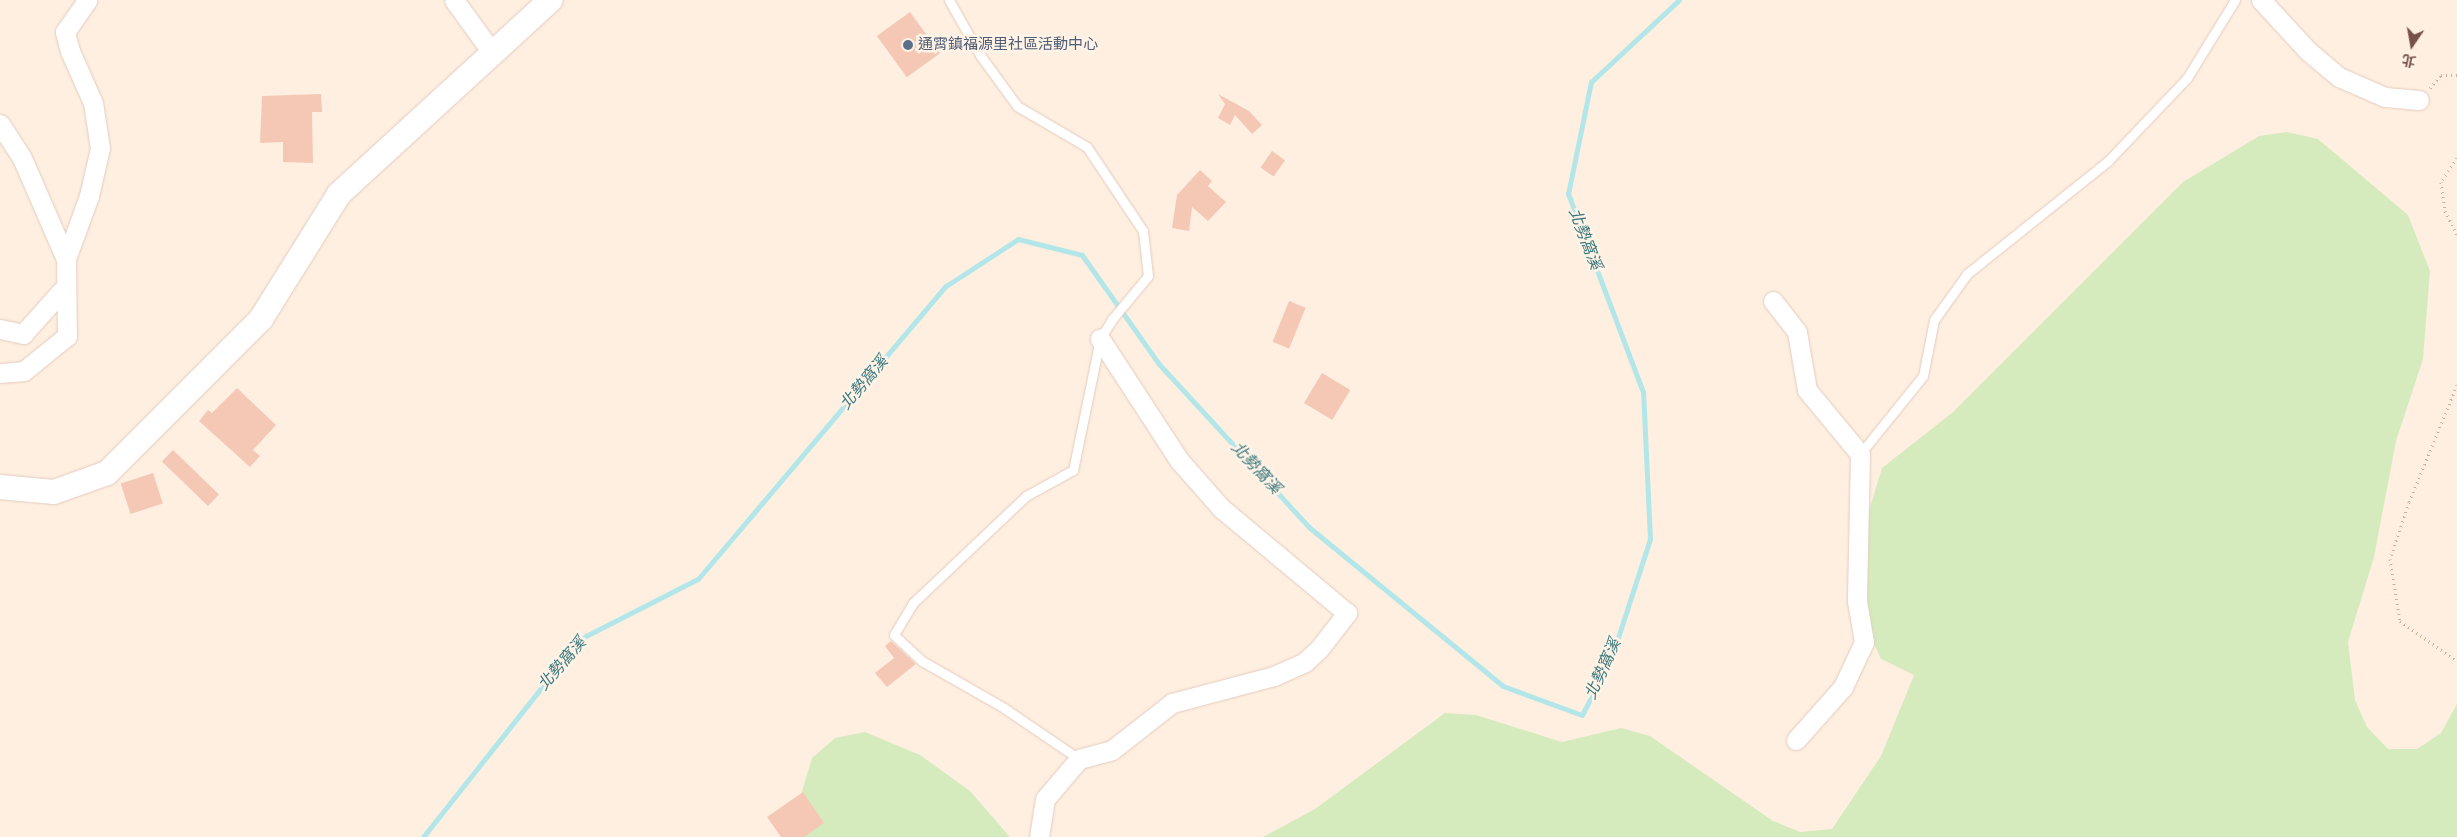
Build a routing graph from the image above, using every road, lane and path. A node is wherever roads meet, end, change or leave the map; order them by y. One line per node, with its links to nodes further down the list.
1 (87, 0): 13 (street)
2 (454, 0): 7 (street)
3 (551, 0): 7 (street)
4 (950, 0): 17 (lane)
5 (2235, 0): 20 (lane)
6 (2260, 0): 9 (street)
7 (491, 52): 21 (street)
8 (2457, 75): 9 (path)
9 (2420, 100)
10 (0, 124): 13 (street)
11 (2457, 158): 12 (path)
12 (2457, 235)
13 (66, 260): 14 (street)
14 (66, 286): 16 (street); 18 (street)
15 (1773, 300): 20 (street)
16 (0, 329)
17 (1100, 340): 24 (lane); 24 (street)
18 (0, 373)
19 (2457, 385): 22 (path)
20 (1860, 454): 23 (street)
21 (0, 487)
22 (2457, 661)
23 (1796, 740)
24 (1079, 760): 25 (street)
25 (1039, 837)

